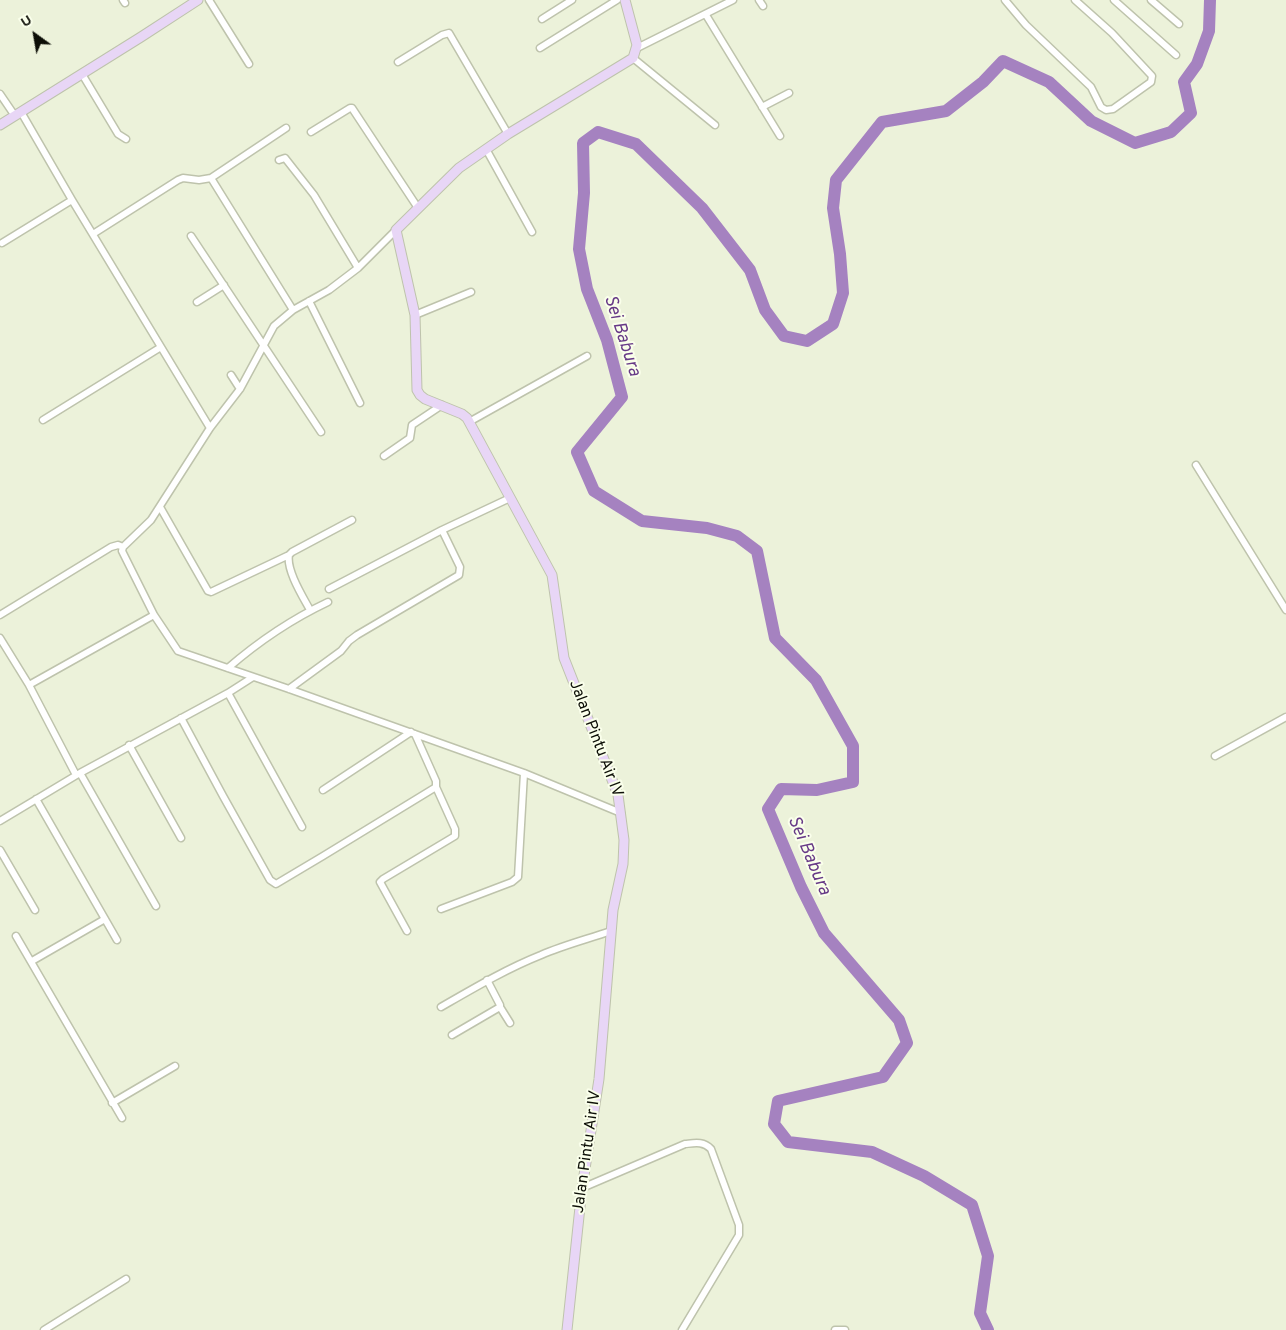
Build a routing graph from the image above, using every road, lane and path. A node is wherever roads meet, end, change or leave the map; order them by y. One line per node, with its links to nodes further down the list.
1 (198, 0): 22 (main road)
2 (209, 0): 21 (street)
3 (572, 0): 14 (street)
4 (617, 0): 16 (street)
5 (625, 0): 17 (main road)
6 (731, 0): 13 (street)
7 (759, 0): 12 (street)
8 (1005, 0): 9 (street)
9 (1075, 0)
10 (1114, 0): 18 (street)
11 (1151, 0): 15 (street)
12 (763, 6)
13 (706, 15): 17 (street); 25 (street)
14 (542, 19)
15 (1179, 24)
16 (540, 48)
17 (637, 48): 19 (main road)
18 (1176, 55)
19 (633, 58): 28 (street); 31 (main road)
20 (398, 62): 31 (street)
21 (250, 64)
22 (82, 74): 26 (main road); 33 (street)
23 (789, 93): 25 (street)
24 (0, 94): 26 (street)
25 (762, 107): 32 (street)
26 (18, 114): 27 (main road); 37 (street)
27 (0, 125)
28 (715, 125)
29 (286, 128): 36 (street)
30 (311, 132): 38 (street)
31 (508, 134): 34 (main road)
32 (780, 136)
33 (126, 139)
34 (486, 149): 38 (main road); 40 (street)
35 (279, 160): 44 (street)
36 (211, 178): 41 (street); 49 (street)
37 (72, 200): 41 (street); 43 (street)
38 (418, 208): 39 (main road)
39 (396, 230): 44 (street); 50 (main road, Jalan Pintu Air IV)
40 (532, 232)
41 (93, 234): 52 (street)
42 (191, 236): 45 (street)
43 (2, 243)
44 (358, 268): 47 (street)
45 (224, 285): 48 (street); 51 (street)
46 (471, 292): 50 (street)
47 (309, 301): 49 (street); 56 (street)
48 (197, 302)
49 (292, 310): 51 (street)
50 (415, 316): 57 (main road, Jalan Pintu Air IV)
51 (265, 346): 55 (street); 61 (street)
52 (161, 347): 58 (street); 60 (street)
53 (587, 356): 59 (street)
54 (231, 375): 55 (street)
55 (240, 389): 60 (street)
56 (360, 403)
57 (442, 405): 59 (main road, Jalan Pintu Air IV); 62 (street)
58 (43, 420)
59 (469, 422): 64 (main road, Jalan Pintu Air IV)
60 (210, 428): 65 (street)
61 (321, 432)
62 (384, 456)
63 (1196, 465): 73 (street)
64 (510, 498): 67 (street); 92 (main road, Jalan Pintu Air IV)
65 (160, 507): 68 (street); 69 (street)
66 (352, 520): 69 (street)
67 (442, 530): 70 (street); 80 (street)
68 (123, 547): 74 (street); 75 (street)
69 (289, 555): 72 (street)
70 (329, 589)
71 (328, 602): 72 (street)
72 (310, 610): 77 (street)
73 (1286, 610)
74 (0, 614)
75 (154, 615): 77 (street); 79 (street)
76 (0, 638): 79 (street)
77 (228, 668): 78 (street)
78 (253, 676): 80 (street); 81 (street)
79 (29, 685): 88 (street)
80 (289, 689): 84 (street)
81 (228, 692): 83 (street); 94 (street)
82 (1286, 717): 86 (street)
83 (181, 718): 85 (street); 89 (street)
84 (413, 733): 87 (street); 89 (street); 90 (street)
85 (129, 745): 88 (street); 95 (street)
86 (1215, 756)
87 (524, 773): 92 (street); 98 (street)
88 (78, 774): 91 (street); 97 (street)
89 (436, 787): 101 (street)
90 (323, 790)
91 (36, 798): 93 (street); 100 (street)
92 (621, 813): 102 (main road, Jalan Pintu Air IV)
93 (0, 821)
94 (302, 827)
95 (181, 838)
96 (0, 850): 99 (street)
97 (156, 906)
98 (441, 909)
99 (35, 910)
100 (105, 920): 104 (street); 105 (street)
101 (407, 931)
102 (611, 931): 106 (street); 114 (main road, Jalan Pintu Air IV)
103 (16, 936): 105 (street)
104 (117, 940)
105 (32, 962): 112 (street)
106 (487, 980): 107 (street); 108 (street)
107 (500, 1007): 109 (street); 110 (street)
108 (441, 1008)
109 (510, 1023)
110 (452, 1035)
111 (175, 1066): 112 (street)
112 (112, 1103): 113 (street)
113 (122, 1118)
114 (582, 1188): 117 (main road, Jalan Pintu Air IV); 118 (street)
115 (126, 1279): 116 (street)
116 (44, 1330)
117 (567, 1330)
118 (682, 1330)
119 (835, 1330): 120 (street)
120 (846, 1330)

